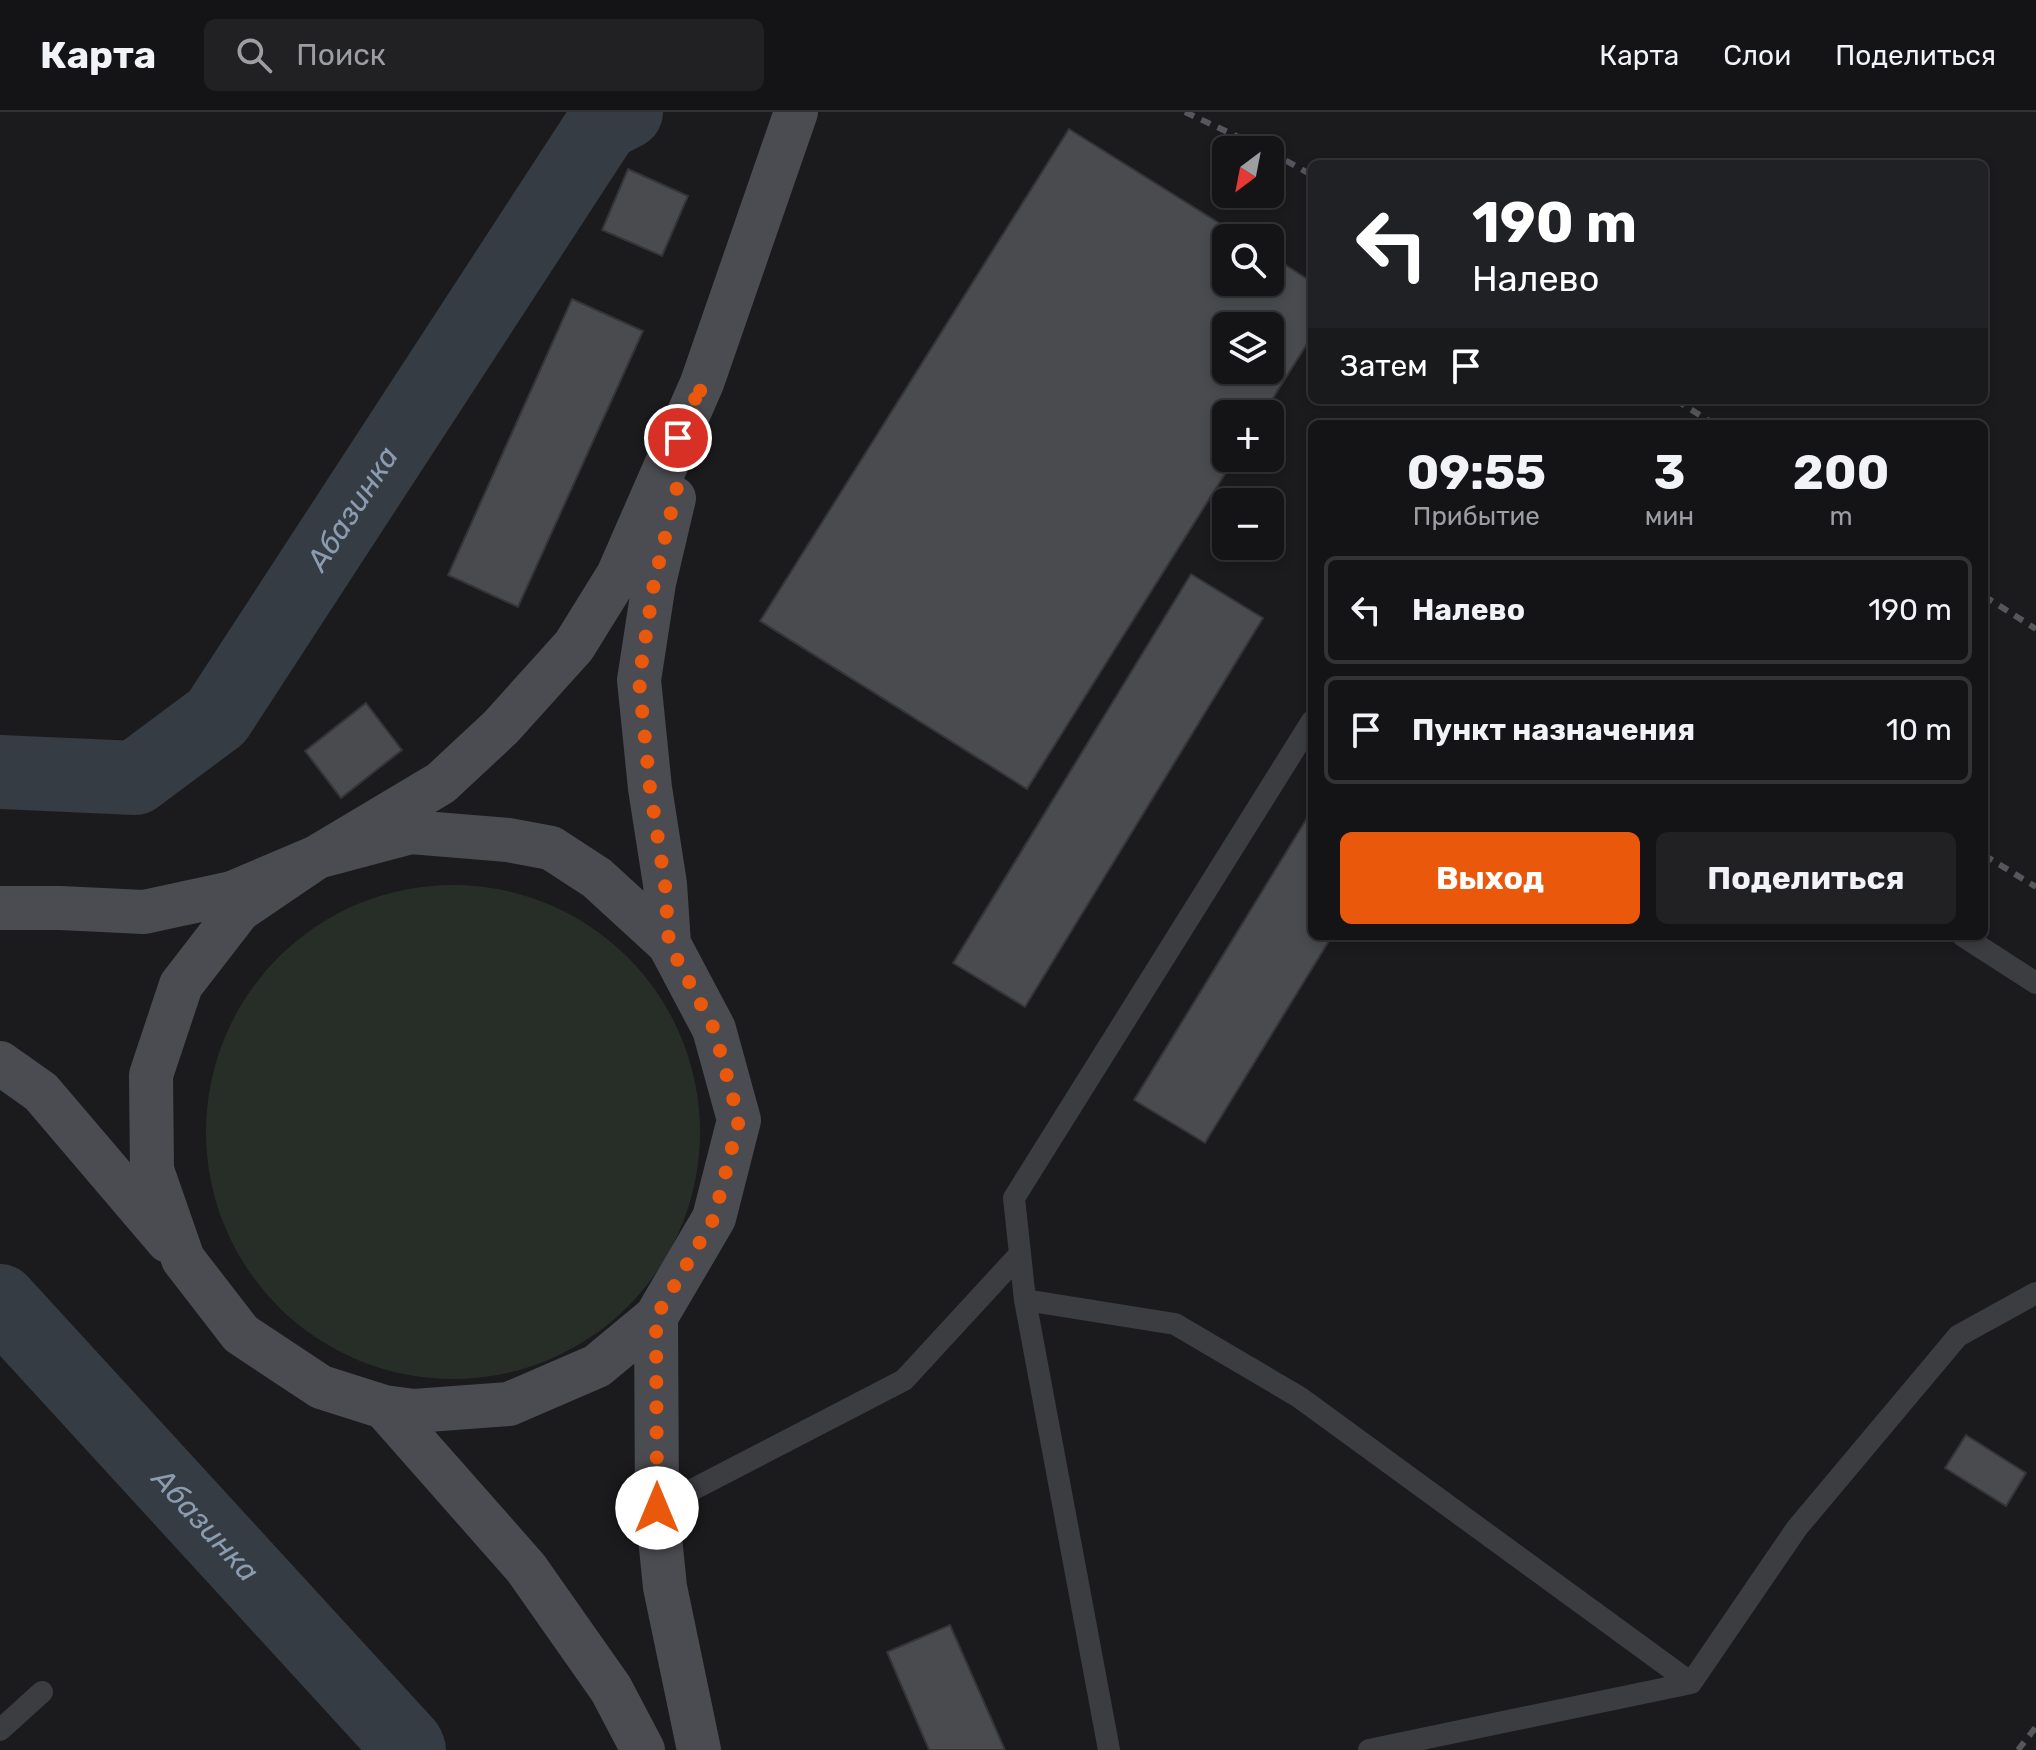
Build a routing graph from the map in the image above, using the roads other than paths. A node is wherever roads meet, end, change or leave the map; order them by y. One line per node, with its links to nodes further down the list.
1 (796, 112): 2 (main road)
2 (702, 383): 4 (main road); 7 (main road)
3 (1308, 727): 10 (lane)
4 (317, 857): 5 (main road); 7 (main road); 11 (main road)
5 (0, 908)
6 (1969, 940): 8 (lane)
7 (669, 944): 14 (main road)
8 (2036, 983)
9 (0, 1063): 11 (main road)
10 (1020, 1254): 13 (lane); 16 (lane)
11 (183, 1259): 15 (main road)
12 (2036, 1293): 17 (lane)
13 (1025, 1300): 17 (lane); 22 (lane)
14 (656, 1317): 15 (main road); 16 (main road)
15 (384, 1407): 20 (main road)
16 (657, 1508): 21 (main road)
17 (1691, 1683): 23 (lane)
18 (42, 1692): 19 (lane)
19 (0, 1730)
20 (643, 1750)
21 (699, 1750)
22 (1109, 1750)
23 (1369, 1750)

